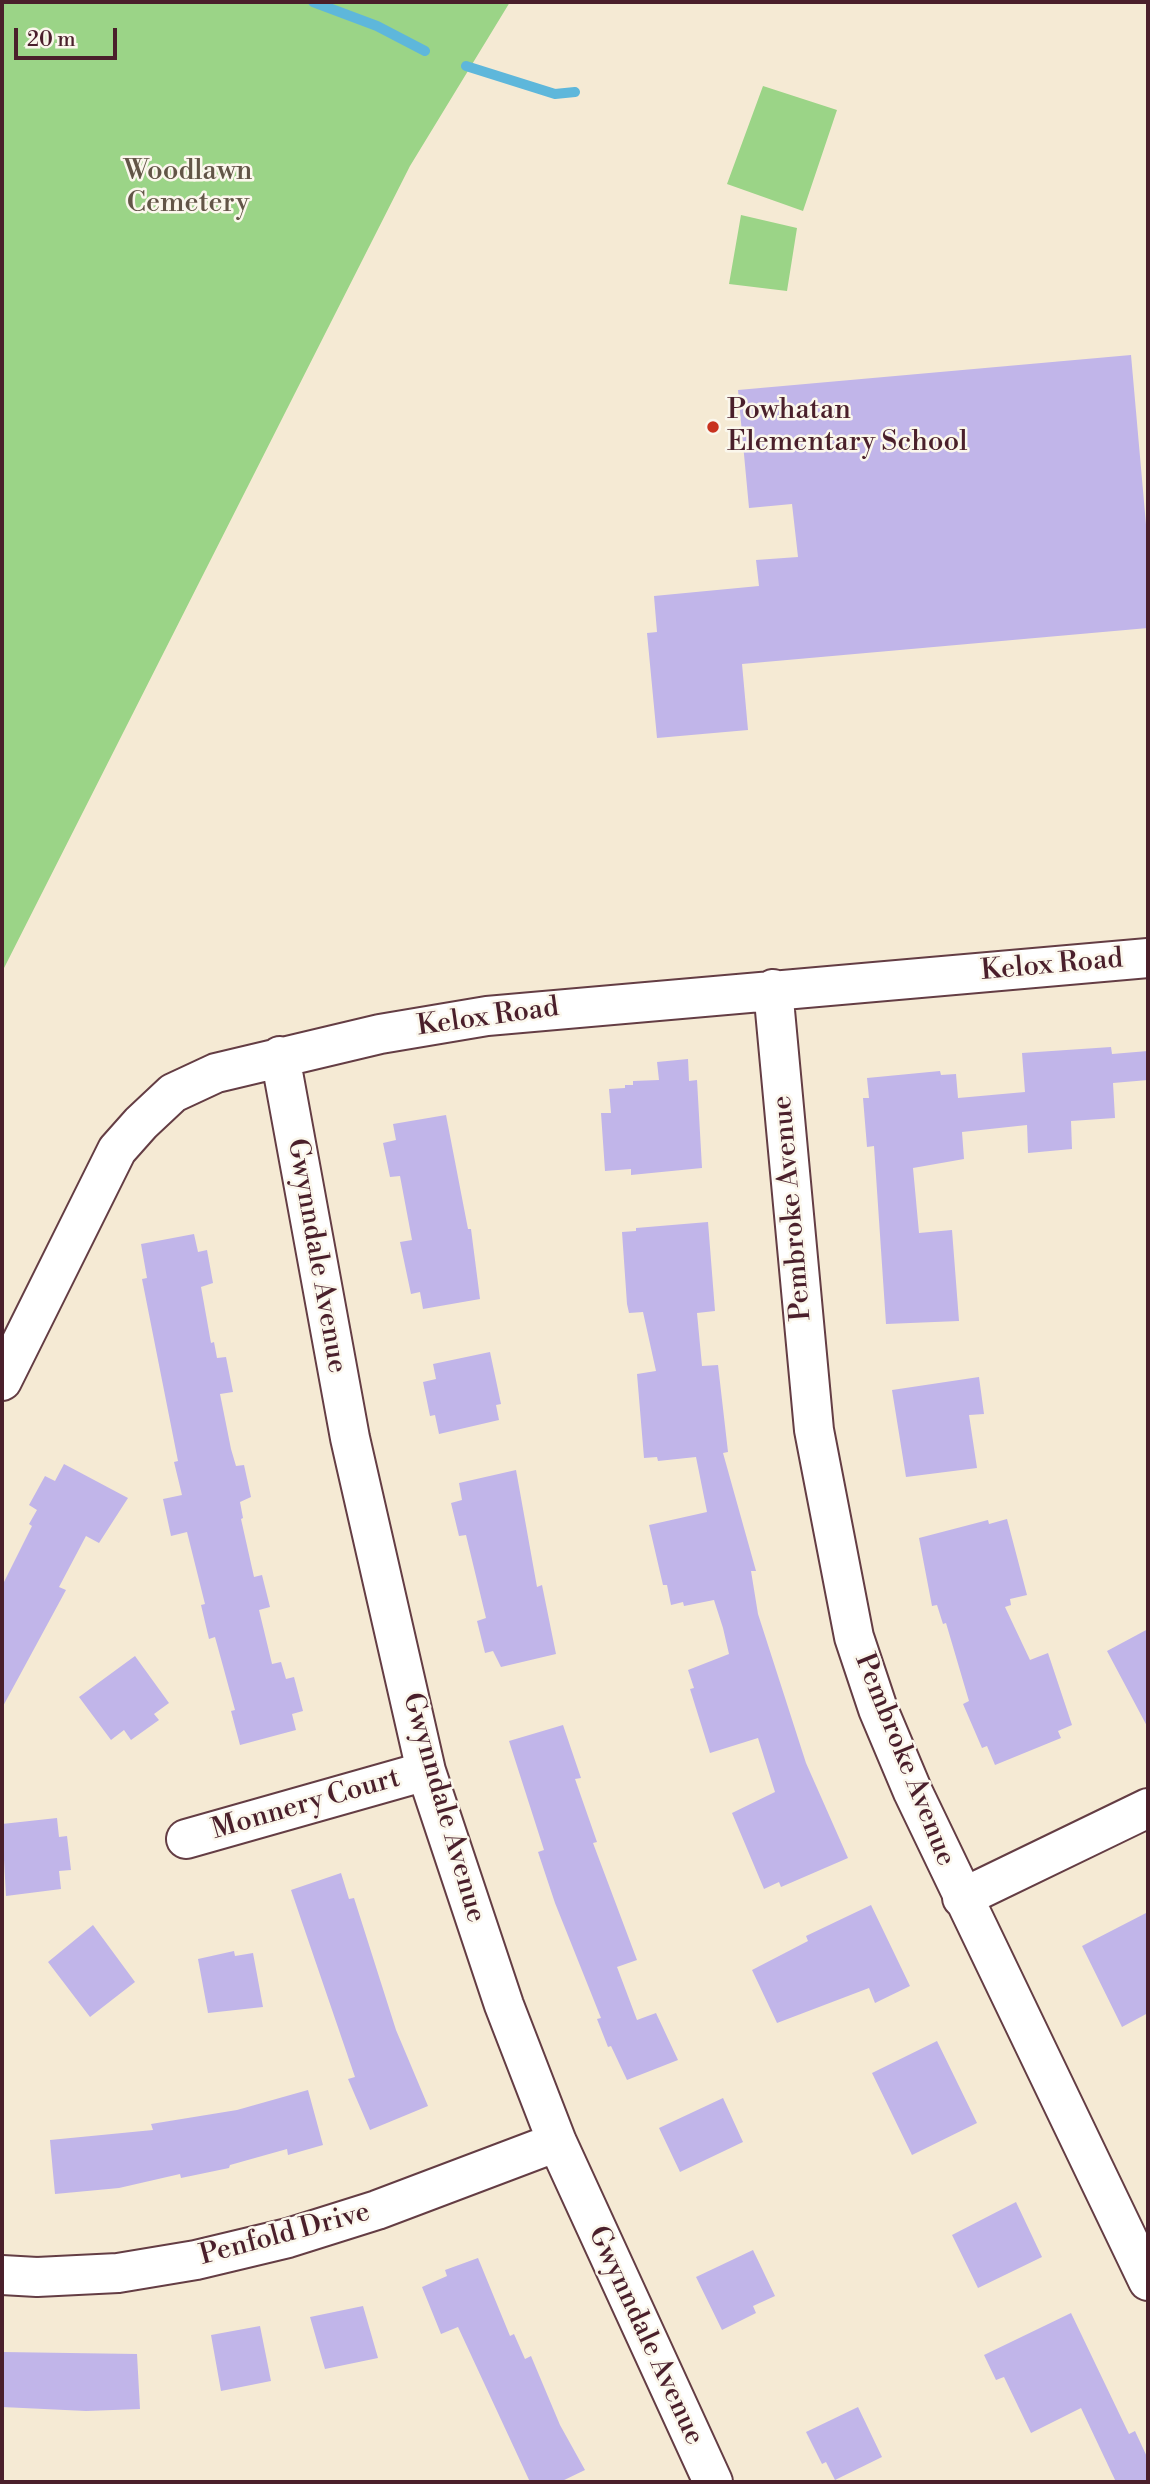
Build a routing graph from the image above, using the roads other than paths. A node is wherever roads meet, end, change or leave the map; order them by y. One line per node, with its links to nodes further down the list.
1 (1148, 958): 2 (street, Kelox Road)
2 (773, 989): 3 (street, Kelox Road); 8 (street, Pembroke Avenue)
3 (280, 1056): 4 (street, Kelox Road); 5 (street, Gwynndale Avenue)
4 (2, 1381)
5 (426, 1771): 7 (street, Monnery Court); 9 (street, Gwynndale Avenue)
6 (1148, 1808): 8 (street)
7 (186, 1839)
8 (962, 1898): 11 (street, Pembroke Avenue)
9 (557, 2142): 10 (street, Penfold Drive); 12 (street, Gwynndale Avenue)
10 (2, 2275)
11 (1148, 2281)
12 (713, 2482)

